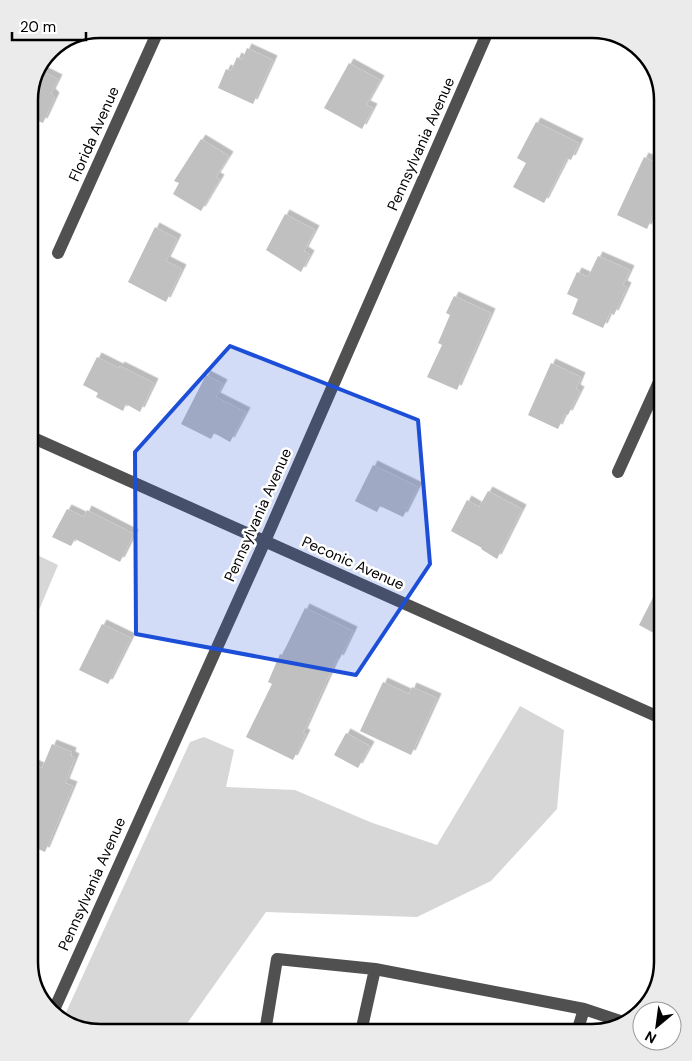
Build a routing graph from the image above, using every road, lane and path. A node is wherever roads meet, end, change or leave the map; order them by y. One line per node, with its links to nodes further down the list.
1 (156, 38): 3 (street, Florida Avenue)
2 (485, 38): 7 (street, Pennsylvania Avenue)
3 (58, 254)
4 (654, 393): 6 (street)
5 (38, 440): 7 (street, Peconic Avenue)
6 (618, 472)
7 (265, 541): 8 (street, Peconic Avenue); 10 (street, Pennsylvania Avenue)
8 (654, 716)
9 (375, 969): 11 (street); 13 (street); 14 (street)
10 (55, 1004)
11 (584, 1009): 12 (street); 15 (street)
12 (615, 1019)
13 (266, 1023)
14 (363, 1024)
15 (579, 1024)

